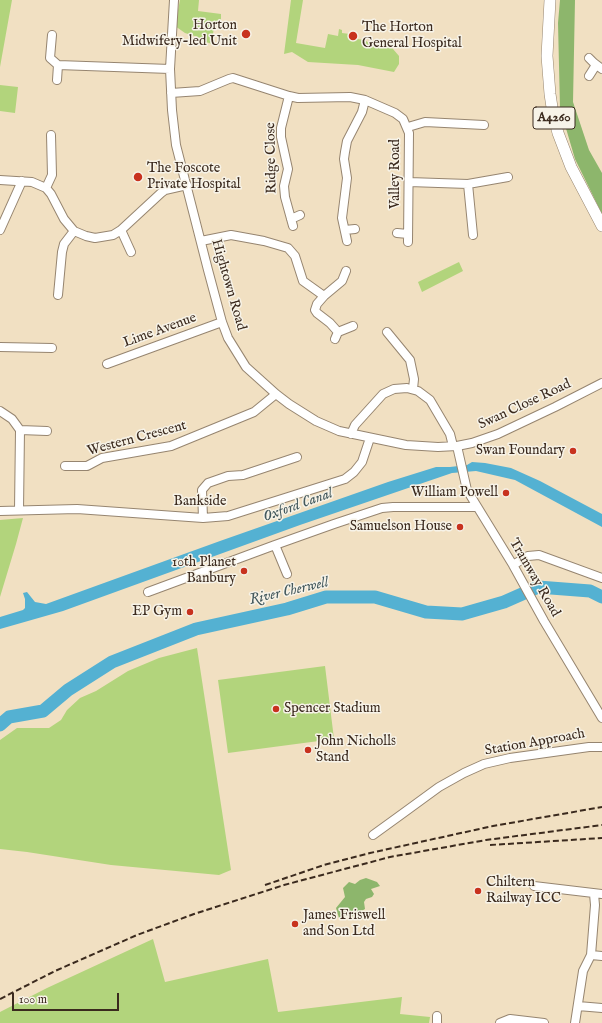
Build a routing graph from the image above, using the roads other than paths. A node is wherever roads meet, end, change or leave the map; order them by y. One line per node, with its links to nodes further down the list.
1 (174, 0): 7 (street, Hightown Road)
2 (550, 0): 24 (main road, A4260)
3 (52, 35): 5 (street)
4 (589, 58): 6 (street)
5 (58, 65): 7 (street); 9 (street)
6 (599, 67): 8 (street)
7 (170, 69): 10 (street, Hightown Road)
8 (589, 76)
9 (57, 80)
10 (171, 93): 11 (street, Valley Road); 21 (street, Hightown Road)
11 (289, 96): 12 (street, Valley Road); 23 (street, Ridge Close)
12 (365, 100): 14 (street, Valley Road); 28 (street)
13 (484, 125): 14 (street)
14 (408, 127): 19 (street, Valley Road)
15 (51, 135): 22 (street)
16 (508, 177): 20 (street)
17 (0, 180): 18 (street)
18 (22, 181): 22 (street); 26 (street)
19 (409, 182): 20 (street); 30 (street, Valley Road)
20 (468, 184): 31 (street)
21 (187, 185): 27 (street); 32 (street, Hightown Road)
22 (46, 188): 29 (street)
23 (300, 215)
24 (602, 226)
25 (355, 229): 28 (street)
26 (0, 230)
27 (121, 230): 29 (street); 34 (street)
28 (345, 230): 33 (street)
29 (74, 231): 36 (street)
30 (397, 233)
31 (473, 235)
32 (201, 241): 37 (street); 38 (street, Hightown Road)
33 (346, 241)
34 (130, 252)
35 (346, 271): 37 (street)
36 (58, 294)
37 (324, 296): 39 (street)
38 (222, 322): 43 (street, Lime Avenue); 46 (street, Hightown Road)
39 (353, 326)
40 (386, 332): 45 (street)
41 (0, 347): 42 (street)
42 (52, 348)
43 (107, 364)
44 (602, 383): 52 (street, Swan Close Road)
45 (413, 389): 50 (street); 52 (street, Tramway Road)
46 (276, 394): 50 (street, Hightown Road); 54 (street, Western Crescent)
47 (0, 411): 48 (street)
48 (20, 430): 49 (street); 56 (street)
49 (47, 431)
50 (351, 434): 51 (street, Hightown Road)
51 (370, 438): 52 (street, Hightown Road); 58 (street, Bankside)
52 (455, 446): 55 (street, Tramway Road)
53 (297, 457): 58 (street)
54 (65, 466)
55 (478, 507): 59 (street); 60 (street, Tramway Road)
56 (19, 510): 57 (street, Bankside); 58 (street, Bankside)
57 (0, 511)
58 (203, 518)
59 (276, 545): 61 (street); 63 (street)
60 (513, 565): 62 (street); 64 (street, Tramway Road)
61 (287, 574)
62 (602, 578)
63 (148, 592)
64 (602, 718)
65 (602, 747): 66 (street, Station Approach)
66 (373, 835)
67 (534, 886): 68 (street)
68 (598, 894): 69 (street)
69 (591, 955): 70 (street); 71 (street)
70 (602, 956)
71 (578, 1006): 72 (street); 75 (street)
72 (602, 1008)
73 (500, 1023): 74 (street)
74 (544, 1023)
75 (575, 1023)

